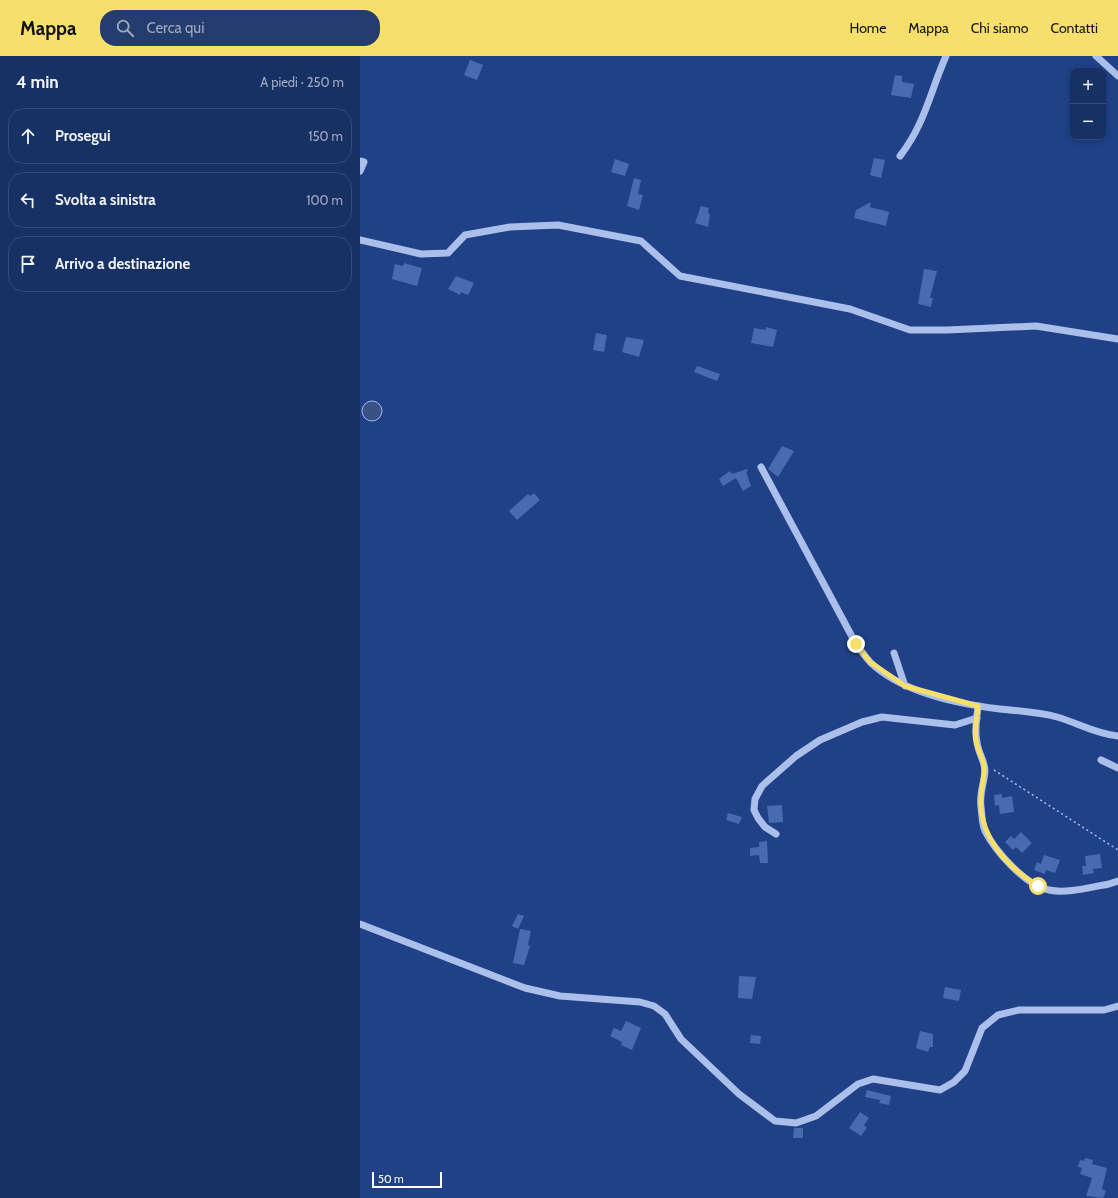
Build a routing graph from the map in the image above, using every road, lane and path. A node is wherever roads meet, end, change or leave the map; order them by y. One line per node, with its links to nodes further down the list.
1 (946, 56): 4 (street)
2 (1096, 56): 3 (street)
3 (1118, 76)
4 (900, 156)
5 (360, 161): 6 (street)
6 (360, 171)
7 (360, 240): 8 (street)
8 (1118, 339)
9 (761, 467): 11 (street)
10 (894, 653): 11 (street)
11 (905, 686): 12 (street)
12 (978, 706): 13 (street); 14 (street)
13 (977, 718): 16 (street); 18 (street)
14 (1118, 736)
15 (1101, 760): 17 (street)
16 (984, 763): 19 (path); 20 (street)
17 (1118, 768)
18 (776, 834)
19 (1118, 850)
20 (1118, 881)
21 (360, 924): 22 (street)
22 (1118, 1006)

